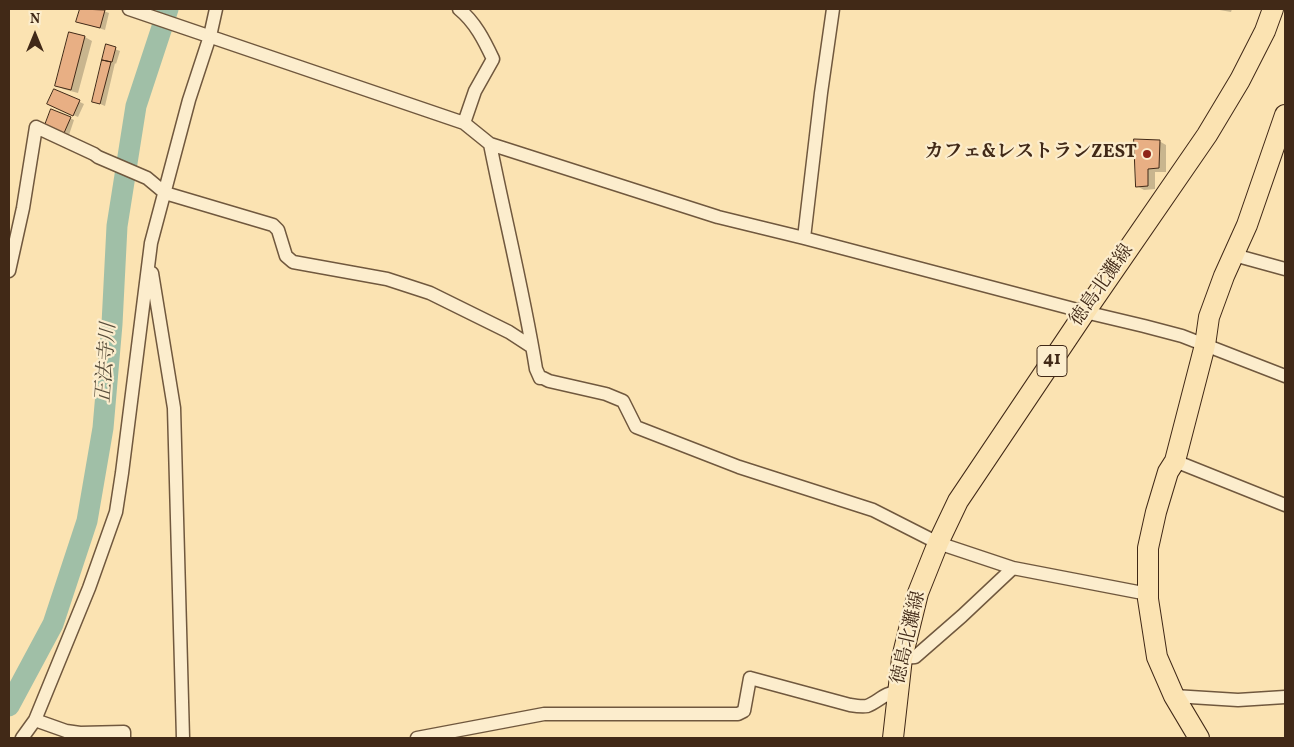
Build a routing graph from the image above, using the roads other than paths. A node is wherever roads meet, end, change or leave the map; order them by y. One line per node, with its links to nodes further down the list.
1 (216, 9): 6 (street)
2 (459, 9): 8 (street)
3 (833, 9): 11 (street)
4 (1273, 9): 16 (main road, 徳島北灘線 / 41)
5 (131, 10): 6 (street)
6 (210, 36): 8 (street); 10 (street)
7 (1285, 115): 12 (main road)
8 (464, 123): 9 (street)
9 (490, 144): 11 (street); 18 (street)
10 (165, 193): 13 (street); 15 (street); 18 (street)
11 (804, 238): 16 (street)
12 (1234, 255): 14 (street); 17 (main road)
13 (150, 259): 29 (street); 33 (street)
14 (1285, 269)
15 (9, 270)
16 (1085, 312): 17 (street); 22 (main road, 徳島北灘線 / 41)
17 (1205, 345): 19 (street); 20 (main road)
18 (532, 347): 22 (street)
19 (1285, 376)
20 (1175, 461): 21 (street); 24 (main road)
21 (1285, 505)
22 (938, 543): 23 (street); 25 (main road, 徳島北灘線 / 41)
23 (1013, 568): 24 (street); 25 (street)
24 (1148, 594): 27 (main road)
25 (902, 658): 26 (main road, 徳島北灘線 / 41)
26 (898, 692): 34 (street); 35 (main road, 徳島北灘線 / 41)
27 (1174, 696): 28 (street); 30 (main road)
28 (1285, 697)
29 (35, 720): 31 (street); 32 (street)
30 (1195, 737)
31 (22, 738)
32 (124, 738)
33 (183, 738)
34 (417, 738)
35 (893, 738)

